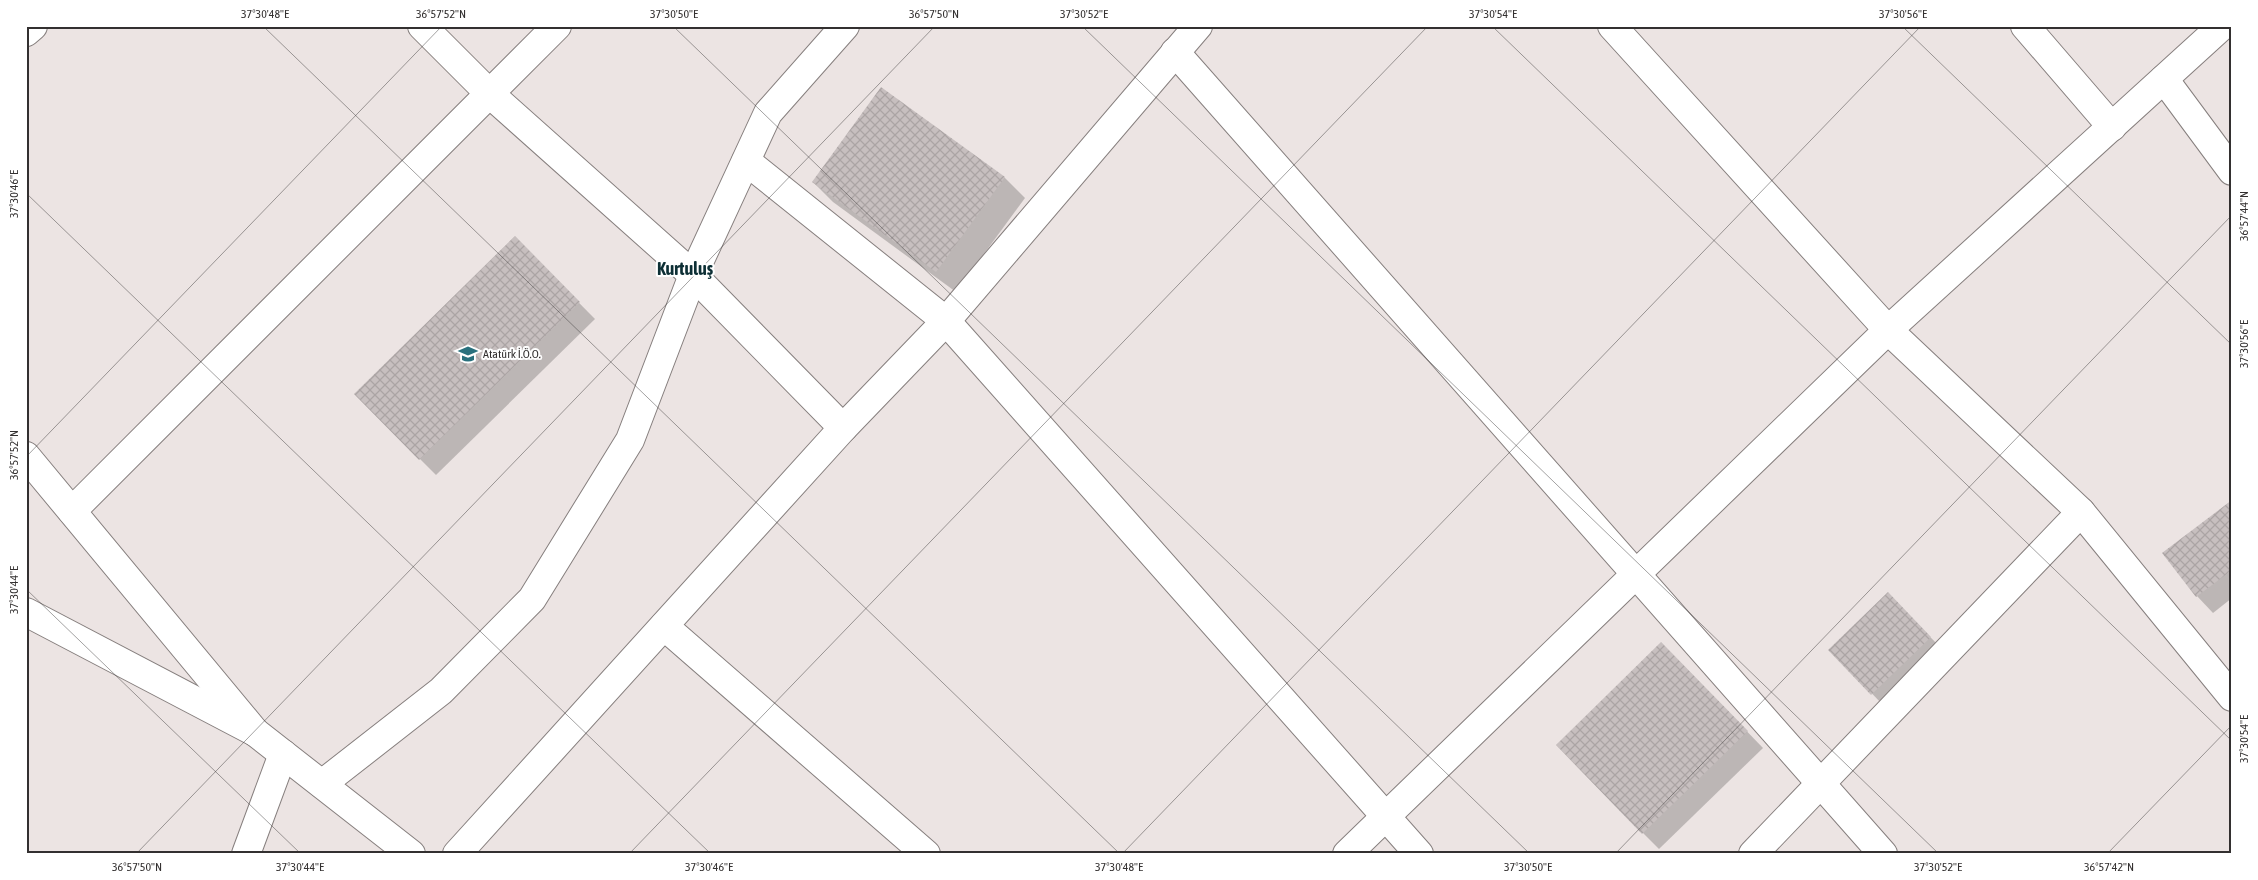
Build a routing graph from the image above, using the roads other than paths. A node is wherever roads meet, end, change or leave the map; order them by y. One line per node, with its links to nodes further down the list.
1 (33, 26): 9 (street)
2 (422, 26): 12 (street)
3 (557, 26): 12 (street)
4 (845, 26): 14 (street)
5 (1198, 26): 10 (street)
6 (1612, 26): 18 (street)
7 (2025, 26): 13 (street)
8 (2222, 26): 11 (street)
9 (26, 32)
10 (1175, 52): 17 (street); 23 (street)
11 (2164, 79): 13 (street); 15 (street)
12 (490, 94): 16 (street); 21 (street)
13 (2112, 127): 18 (street)
14 (746, 161): 16 (street); 17 (street)
15 (2232, 171)
16 (693, 275): 19 (street); 30 (street)
17 (946, 321): 19 (street); 31 (street)
18 (1888, 330): 22 (street); 23 (street)
19 (843, 428): 25 (street)
20 (26, 456): 21 (street)
21 (72, 511): 27 (street)
22 (2081, 512): 26 (street); 29 (street)
23 (1635, 574): 29 (street); 31 (street)
24 (26, 612): 27 (street)
25 (664, 626): 34 (street); 35 (street)
26 (2232, 697)
27 (255, 732): 28 (street)
28 (283, 754): 30 (street); 32 (street)
29 (1820, 783): 38 (street); 39 (street)
30 (322, 784): 33 (street)
31 (1387, 816): 36 (street); 37 (street)
32 (246, 854)
33 (411, 854)
34 (457, 854)
35 (926, 854)
36 (1347, 854)
37 (1419, 854)
38 (1753, 854)
39 (1883, 854)

